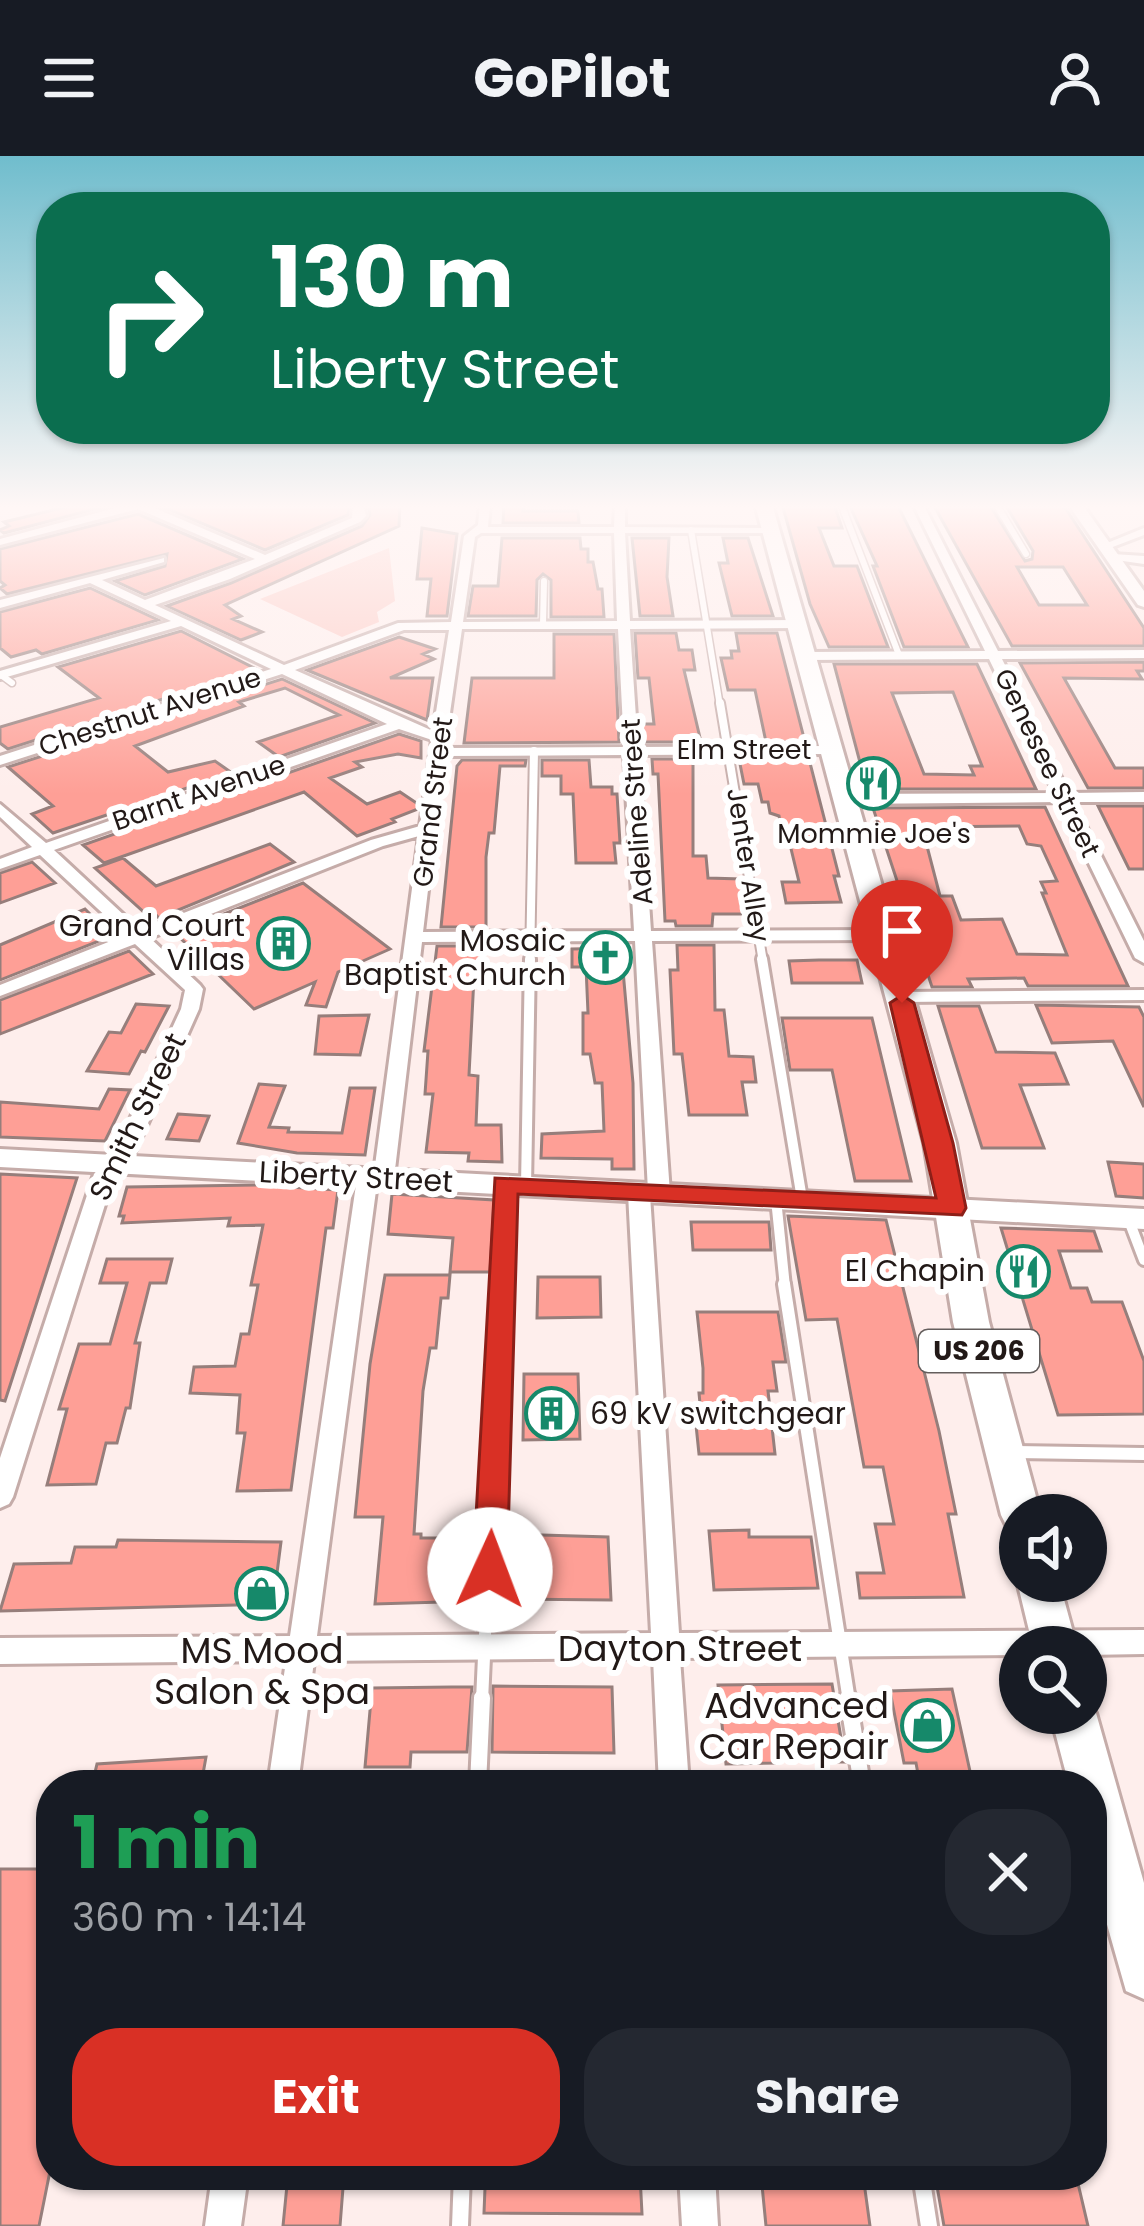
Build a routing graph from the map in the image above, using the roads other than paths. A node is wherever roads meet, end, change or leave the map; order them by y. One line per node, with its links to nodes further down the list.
1 (139, 601): 10 (street, Elm Street)
2 (155, 601): 10 (street)
3 (461, 601): 16 (street, Grand Street)
4 (544, 601): 12 (lane)
5 (624, 601): 13 (street, Adeline Street)
6 (703, 601): 14 (lane, Jenter Alley)
7 (791, 601): 15 (main road, US 206)
8 (878, 601): 17 (lane)
9 (967, 601): 18 (street, Genesee Street)
10 (146, 604): 11 (street, Elm Street)
11 (182, 622): 21 (street, Elm Street); 22 (street)
12 (543, 624): 13 (street, Chestnut Avenue); 16 (street, Chestnut Avenue)
13 (625, 624): 14 (street, Chestnut Avenue); 28 (street, Adeline Street)
14 (707, 624): 15 (street, Chestnut Avenue); 25 (lane, Jenter Alley)
15 (798, 624): 20 (main road, US 206)
16 (458, 625): 21 (street, Chestnut Avenue); 24 (street, Grand Street)
17 (899, 655): 18 (street); 20 (street)
18 (994, 655): 19 (street); 31 (street, Genesee Street)
19 (1144, 655)
20 (805, 656): 26 (main road, US 206)
21 (284, 670): 23 (street, Elm Street); 29 (street, Chestnut Avenue)
22 (4, 678)
23 (399, 724): 24 (street, Elm Street); 35 (street, Barnt Avenue)
24 (440, 745): 27 (street, Elm Street); 34 (street, Grand Street)
25 (729, 750): 26 (street, Elm Street); 28 (street, Elm Street); 40 (lane, Jenter Alley)
26 (832, 750): 32 (main road, US 206)
27 (534, 751): 28 (street, Elm Street); 38 (lane)
28 (633, 751): 39 (street, Adeline Street)
29 (0, 761)
30 (1144, 797): 31 (street)
31 (1065, 798): 32 (street); 43 (street, Genesee Street)
32 (846, 799): 37 (main road, US 206)
33 (0, 809): 35 (street, Smith Street)
34 (429, 828): 41 (street); 42 (street, Grand Street)
35 (44, 849): 36 (street, Barnt Avenue); 41 (street, Smith Street)
36 (0, 864)
37 (884, 935): 40 (street); 46 (main road, US 206)
38 (530, 936): 39 (street); 42 (street); 50 (lane)
39 (645, 936): 40 (street); 51 (street, Adeline Street)
40 (759, 936): 52 (lane, Jenter Alley)
41 (140, 937): 44 (street); 48 (street, Smith Street)
42 (416, 937): 49 (street, Grand Street)
43 (1144, 958)
44 (0, 991)
45 (1144, 995): 46 (street)
46 (901, 997): 53 (main road, US 206)
47 (0, 1158): 48 (street, Liberty Street)
48 (112, 1164): 49 (street, Liberty Street); 59 (street, Smith Street)
49 (376, 1178): 50 (street, Liberty Street); 66 (street, Grand Street)
50 (516, 1185): 51 (street, Liberty Street); 65 (lane)
51 (649, 1193): 52 (street, Liberty Street); 64 (street, Adeline Street)
52 (789, 1199): 53 (street, Liberty Street); 63 (lane, Jenter Alley)
53 (952, 1208): 54 (street, Liberty Street); 56 (main road, US 206)
54 (1136, 1219): 55 (lane)
55 (1144, 1260)
56 (1004, 1452): 57 (lane); 58 (main road, US 206)
57 (1144, 1454)
58 (1015, 1494)
59 (0, 1497)
60 (1144, 1642): 61 (street, Dayton Street)
61 (1107, 1643)
62 (999, 1646): 63 (street, Dayton Street)
63 (841, 1647): 64 (street, Dayton Street); 72 (lane, Jenter Alley)
64 (666, 1648): 65 (street, Dayton Street); 71 (street, Adeline Street)
65 (483, 1649): 66 (street, Dayton Street); 70 (lane)
66 (302, 1650): 67 (street, Dayton Street); 69 (street, Grand Street)
67 (0, 1651)
68 (1079, 1734): 73 (main road)
69 (285, 1770)
70 (479, 1770)
71 (673, 1770)
72 (860, 1770)
73 (1089, 1770)
74 (1107, 1838): 75 (main road)
75 (1144, 1973)
76 (228, 2190): 80 (street)
77 (461, 2190): 81 (lane)
78 (698, 2190): 82 (street)
79 (923, 2190): 83 (lane)
80 (223, 2226)
81 (460, 2226)
82 (700, 2226)
83 (929, 2226)

